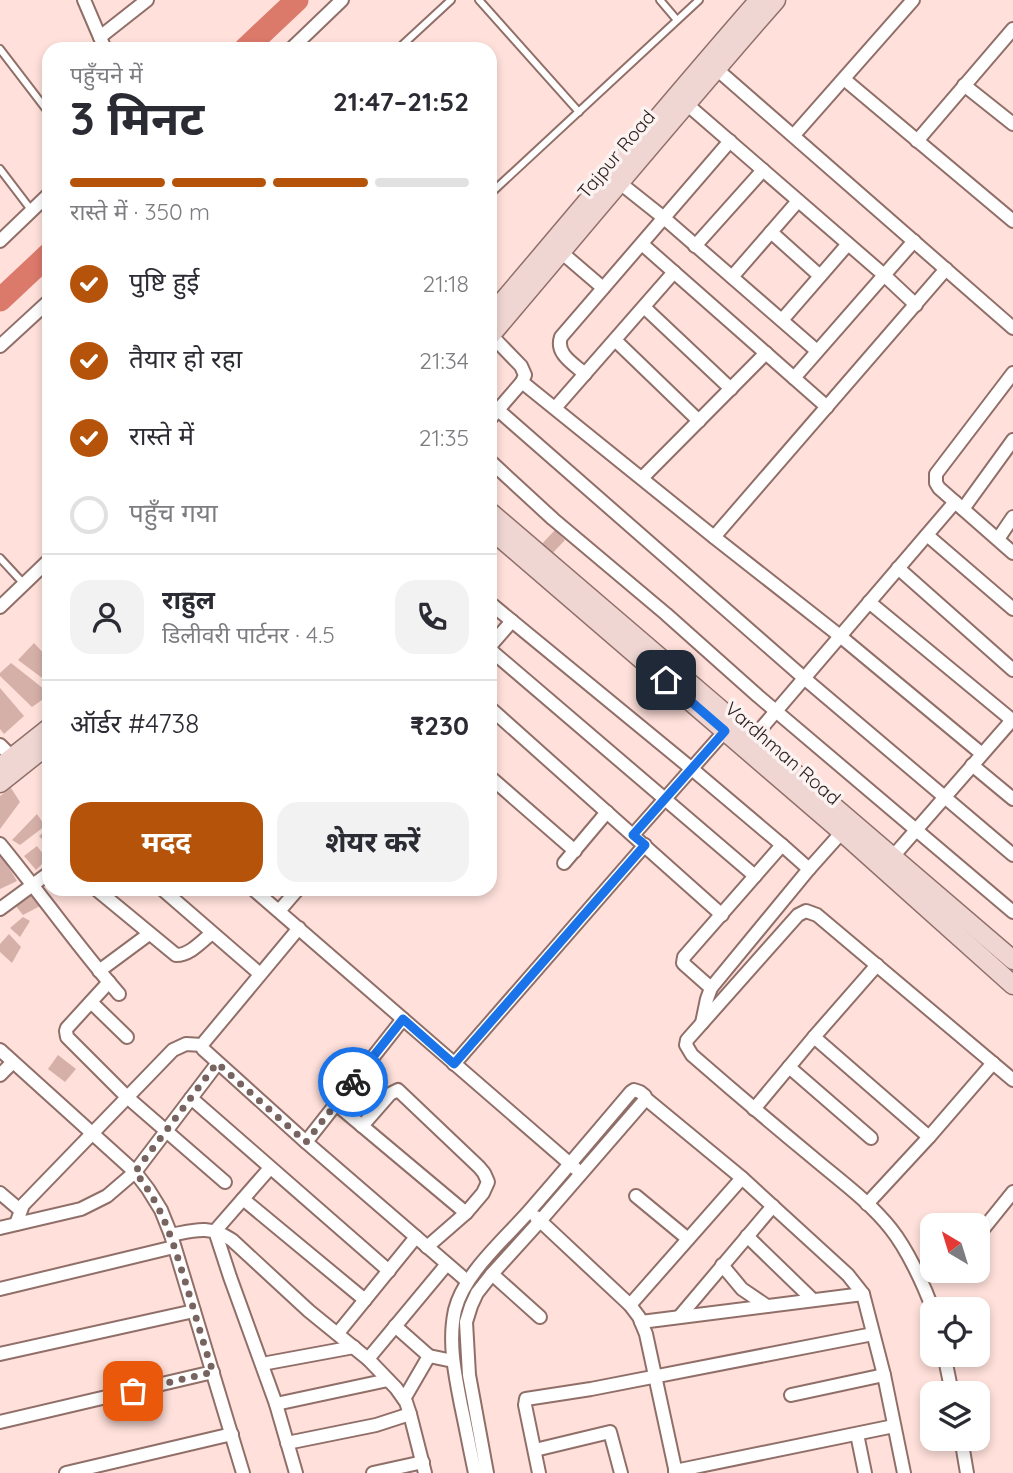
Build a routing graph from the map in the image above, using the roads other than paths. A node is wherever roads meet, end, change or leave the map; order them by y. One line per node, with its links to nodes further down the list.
1 (84, 0): 13 (street)
2 (147, 0): 14 (street)
3 (342, 0): 15 (street)
4 (451, 0): 16 (lane)
5 (479, 0): 23 (lane)
6 (660, 0): 11 (lane)
7 (699, 0): 11 (lane)
8 (759, 0): 18 (street, Tajpur Road)
9 (776, 0): 18 (street, Tajpur Road)
10 (913, 0): 19 (street)
11 (677, 20): 23 (lane)
12 (1013, 29): 20 (street)
13 (103, 42)
14 (104, 42)
15 (298, 42)
16 (406, 42)
17 (0, 49): 22 (lane)
18 (711, 64): 21 (street, Tajpur Road); 25 (street)
19 (844, 79): 25 (street); 27 (street)
20 (964, 85): 24 (street); 27 (street)
21 (681, 99): 26 (street); 30 (street, Tajpur Road); 52 (street, Tajpur Road)
22 (42, 104)
23 (579, 112): 31 (lane)
24 (1013, 124)
25 (794, 135): 38 (street)
26 (730, 141): 29 (street); 35 (street)
27 (917, 141): 36 (street)
28 (0, 169): 34 (lane)
29 (763, 170): 33 (street); 42 (street)
30 (620, 183): 35 (street); 43 (street, Tajpur Road)
31 (497, 188)
32 (42, 201): 34 (street)
33 (799, 201): 37 (street); 41 (street)
34 (32, 211): 39 (street)
35 (664, 218): 40 (street); 42 (street)
36 (1013, 221)
37 (771, 232): 47 (street); 48 (street)
38 (914, 240): 44 (street); 46 (street)
39 (0, 241)
40 (642, 244): 45 (street); 49 (street)
41 (848, 244): 46 (street); 47 (street)
42 (695, 246): 48 (street)
43 (561, 252): 49 (street); 55 (street, Tajpur Road)
44 (946, 269): 50 (street); 56 (street)
45 (674, 272): 51 (street); 61 (street)
46 (884, 275): 50 (street); 60 (street)
47 (820, 276): 54 (street)
48 (732, 277): 54 (street)
49 (603, 288): 63 (street)
50 (916, 305): 67 (street)
51 (644, 307): 57 (street); 66 (street)
52 (497, 308)
53 (42, 311): 59 (street)
54 (782, 320): 60 (street)
55 (497, 327)
56 (1013, 328)
57 (615, 340): 63 (street); 71 (street)
58 (497, 342): 65 (street)
59 (0, 346)
60 (817, 351): 64 (street)
61 (766, 353): 64 (street); 66 (street)
62 (1013, 373): 75 (street)
63 (585, 374): 68 (street)
64 (794, 378): 67 (street)
65 (522, 382): 68 (street); 69 (street)
66 (731, 389): 71 (street)
67 (827, 407): 80 (street)
68 (555, 408): 74 (street)
69 (497, 411)
70 (497, 417): 96 (street)
71 (699, 421): 74 (street)
72 (1013, 440): 75 (street)
73 (497, 467): 97 (street)
74 (642, 478): 80 (street)
75 (959, 506): 78 (street); 81 (street)
76 (1013, 517): 81 (street)
77 (497, 518): 102 (street, Vardhman Road)
78 (928, 535): 85 (street); 90 (street)
79 (497, 536): 100 (street, Vardhman Road)
80 (713, 537): 92 (street)
81 (998, 539): 82 (street)
82 (1013, 553)
83 (0, 558): 86 (lane)
84 (42, 567): 86 (street)
85 (898, 568): 87 (street); 95 (street)
86 (24, 584): 88 (street)
87 (869, 602): 92 (street); 99 (street)
88 (0, 607)
89 (497, 609): 91 (street)
90 (1013, 609)
91 (512, 621): 93 (street); 107 (street)
92 (839, 636): 96 (street); 104 (street)
93 (497, 638)
94 (497, 660): 112 (street)
95 (1013, 670)
96 (804, 678): 97 (street); 110 (street)
97 (776, 711): 102 (street); 114 (street)
98 (497, 714): 113 (street)
99 (1012, 720): 104 (street)
100 (725, 731): 107 (street); 115 (street, Vardhman Road)
101 (42, 733): 105 (street)
102 (753, 738): 123 (street, Vardhman Road)
103 (42, 750): 109 (street)
104 (982, 754): 106 (street)
105 (4, 757)
106 (972, 765): 110 (street); 111 (street)
107 (692, 769): 112 (street); 119 (street)
108 (497, 782): 120 (street)
109 (0, 783)
110 (945, 797): 114 (street); 121 (street)
111 (1013, 799)
112 (666, 800): 116 (street); 125 (street)
113 (607, 812): 116 (street); 120 (street)
114 (916, 830): 123 (street); 134 (street)
115 (842, 832): 123 (street, Vardhman Road); 124 (street)
116 (633, 835): 118 (street)
117 (0, 844): 127 (street)
118 (645, 845): 135 (street); 157 (street)
119 (782, 845): 124 (street); 125 (street)
120 (575, 851): 122 (street)
121 (1013, 855)
122 (564, 863)
123 (887, 863): 139 (street, Vardhman Road); 144 (street, Vardhman Road)
124 (809, 869): 145 (street)
125 (755, 876): 135 (street)
126 (42, 878): 127 (street)
127 (33, 885): 132 (street); 141 (street)
128 (104, 896): 138 (street)
129 (170, 896): 137 (street)
130 (261, 896): 133 (street)
131 (292, 896): 133 (street)
132 (0, 909)
133 (279, 911): 136 (street)
134 (1013, 912)
135 (722, 915): 145 (street)
136 (299, 928): 142 (street); 148 (street)
137 (212, 933): 138 (street); 142 (street)
138 (149, 934): 141 (street)
139 (1013, 960)
140 (877, 965): 149 (street); 151 (street); 156 (street)
141 (99, 971): 143 (street)
142 (260, 974): 152 (street)
143 (109, 982): 146 (street); 147 (street)
144 (1013, 985)
145 (711, 988): 149 (street)
146 (119, 994)
147 (91, 1002): 150 (street); 161 (street)
148 (403, 1019): 157 (street); 164 (street)
149 (702, 1023): 165 (street)
150 (127, 1037)
151 (814, 1037): 158 (street); 169 (street)
152 (202, 1045): 155 (street); 161 (street)
153 (0, 1050): 154 (street)
154 (13, 1062): 159 (street); 168 (street)
155 (217, 1063): 162 (street); 171 (street)
156 (993, 1063): 160 (street); 169 (street)
157 (454, 1064): 172 (street)
158 (789, 1067): 165 (street); 170 (street)
159 (0, 1075)
160 (1013, 1080)
161 (127, 1097): 167 (street); 168 (street)
162 (191, 1098): 167 (street); 173 (street)
163 (645, 1098): 172 (street); 175 (street); 176 (street)
164 (336, 1104): 166 (street); 171 (street)
165 (754, 1110): 182 (street)
166 (362, 1126): 186 (street); 186 (street)
167 (167, 1130): 174 (street); 177 (street)
168 (93, 1133): 174 (street); 184 (street)
169 (929, 1137): 182 (street)
170 (871, 1139)
171 (306, 1142): 193 (street)
172 (570, 1164): 175 (street); 185 (street)
173 (270, 1168): 181 (street); 199 (street)
174 (135, 1172): 189 (street); 195 (street)
175 (582, 1173): 188 (street)
176 (742, 1178): 183 (street); 194 (street)
177 (225, 1182)
178 (1013, 1192): 187 (street)
179 (0, 1193): 184 (street)
180 (636, 1196): 194 (street)
181 (243, 1199): 191 (street); 205 (street)
182 (867, 1204): 204 (street)
183 (772, 1206): 192 (street); 203 (street)
184 (20, 1210): 189 (street)
185 (529, 1211): 188 (street); 201 (street)
186 (466, 1213): 196 (street)
187 (990, 1221)
188 (540, 1222): 200 (street); 207 (street)
189 (16, 1224): 190 (street)
190 (0, 1228)
191 (215, 1231): 195 (street); 214 (street); 221 (street)
192 (747, 1236): 198 (street); 206 (street)
193 (416, 1237): 196 (street); 199 (street)
194 (688, 1239): 207 (street)
195 (173, 1241): 202 (street); 209 (street)
196 (427, 1247): 197 (street)
197 (447, 1264): 201 (street); 213 (street)
198 (722, 1265): 208 (street); 210 (street)
199 (389, 1271): 205 (street)
200 (492, 1274): 211 (street); 245 (street)
201 (467, 1281): 220 (street)
202 (0, 1289)
203 (863, 1294): 206 (street); 215 (street)
204 (928, 1297)
205 (365, 1300): 214 (street)
206 (813, 1300): 208 (street)
207 (630, 1305): 212 (street)
208 (766, 1306): 210 (street)
209 (194, 1311): 217 (street); 222 (street)
210 (680, 1316): 212 (street)
211 (540, 1317)
212 (641, 1322): 224 (street)
213 (395, 1326): 218 (street); 219 (street)
214 (338, 1332): 216 (street)
215 (873, 1334): 223 (street); 224 (street)
216 (354, 1347): 219 (street); 221 (street)
217 (0, 1354)
218 (429, 1356): 220 (street); 227 (street)
219 (368, 1359): 225 (street)
220 (453, 1361): 244 (street)
221 (262, 1364): 228 (street)
222 (213, 1372): 230 (street); 232 (street)
223 (884, 1375): 226 (street); 231 (street)
224 (654, 1376): 235 (street); 239 (street)
225 (388, 1380): 227 (street); 228 (street)
226 (791, 1395)
227 (404, 1399): 229 (street)
228 (276, 1404): 234 (street)
229 (410, 1414): 234 (street); 238 (street)
230 (0, 1422)
231 (894, 1426): 233 (street); 249 (street)
232 (232, 1434): 240 (street); 241 (street)
233 (857, 1434): 237 (street); 248 (street)
234 (287, 1443): 242 (street)
235 (535, 1450): 246 (street); 247 (street)
236 (963, 1451): 250 (street)
237 (724, 1467): 239 (street)
238 (424, 1468): 243 (street)
239 (675, 1472)
240 (66, 1473)
241 (243, 1473)
242 (296, 1473)
243 (373, 1473)
244 (475, 1473)
245 (487, 1473)
246 (539, 1473)
247 (621, 1473)
248 (865, 1473)
249 (904, 1473)
250 (967, 1473)

